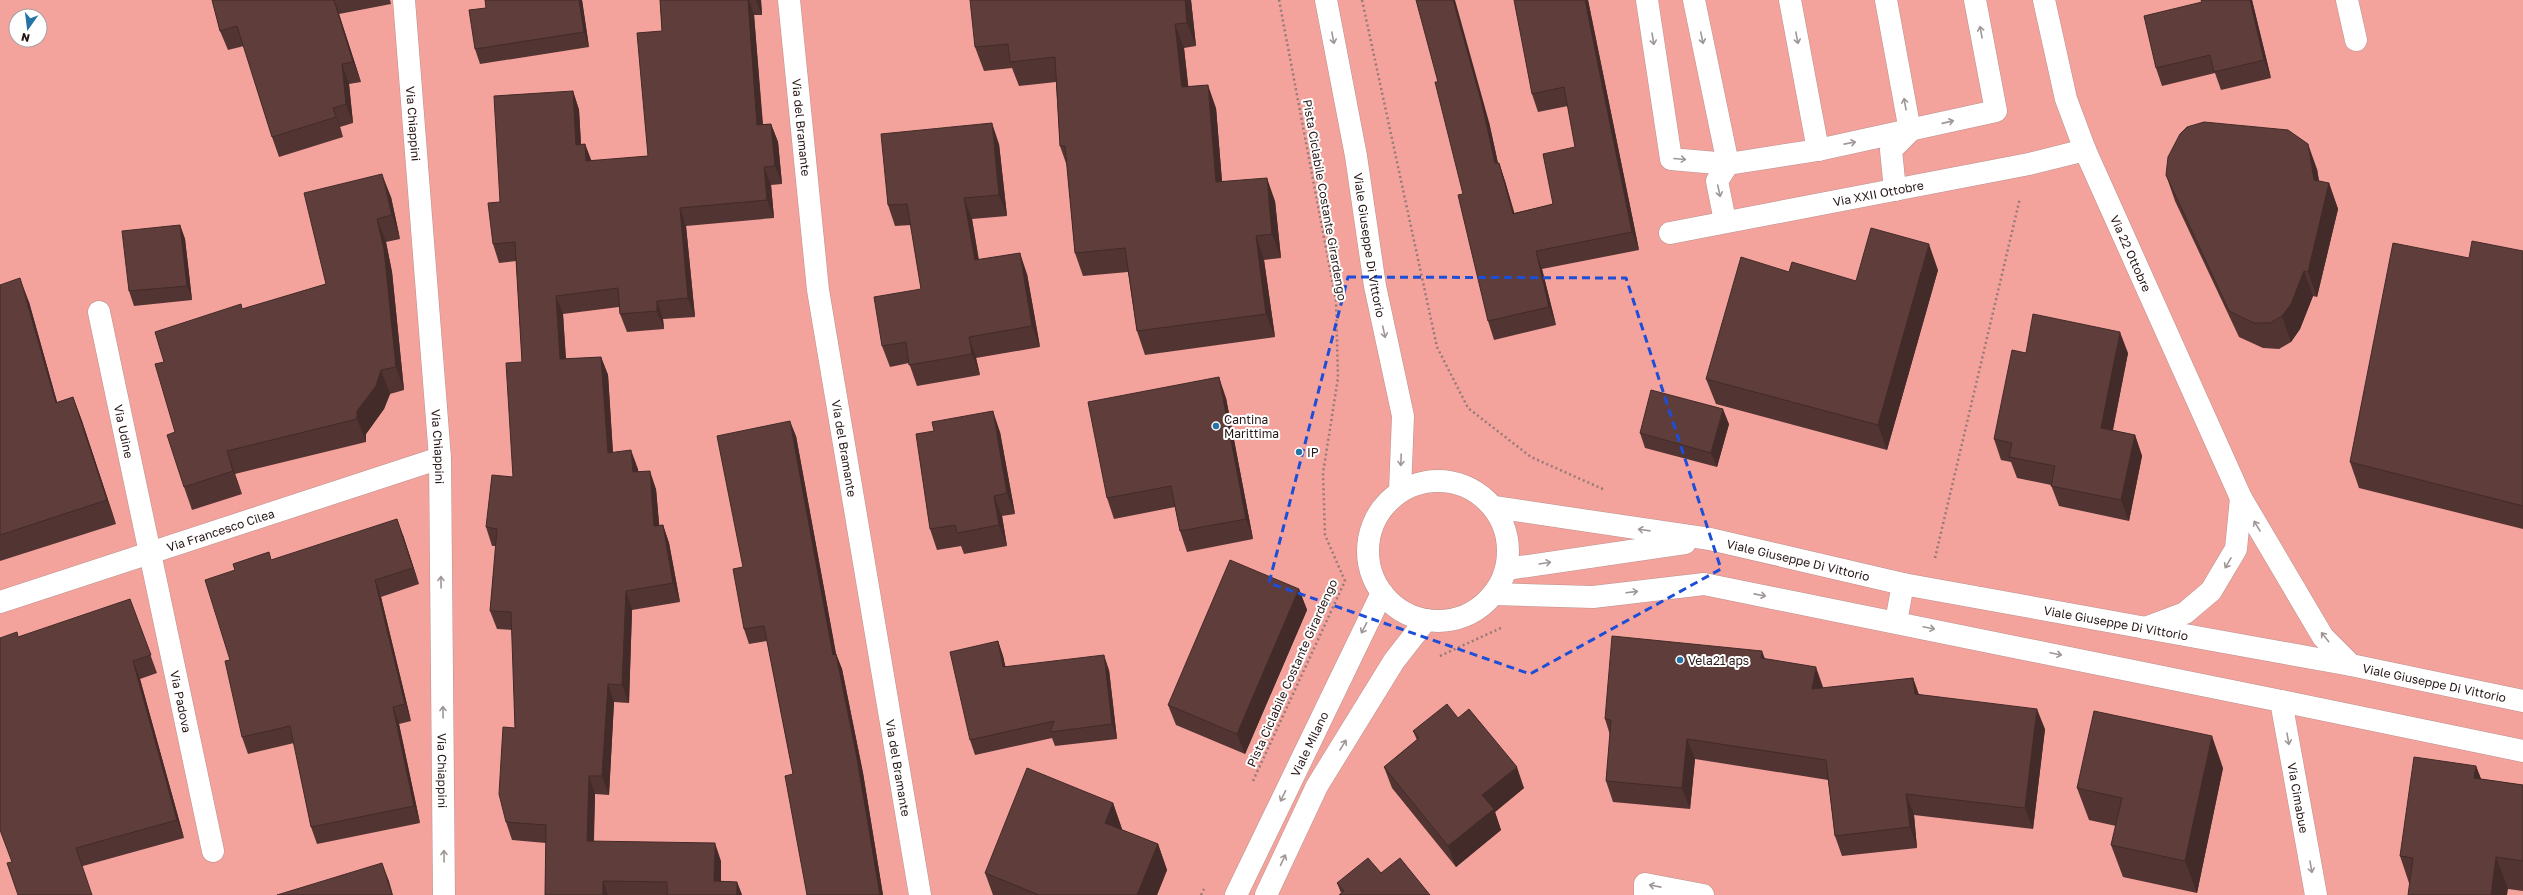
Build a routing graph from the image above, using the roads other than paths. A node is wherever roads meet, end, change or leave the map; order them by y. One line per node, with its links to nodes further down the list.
1 (404, 0): 20 (street, Via Chiappini)
2 (788, 0): 40 (street, Via del Bramante)
3 (1326, 0): 21 (street, Viale Giuseppe Di Vittorio, one-way to 21)
4 (1647, 0): 15 (street, one-way to 15)
5 (1694, 0): 15 (street, one-way to 15)
6 (1790, 0): 13 (street, one-way to 13)
7 (1886, 0): 12 (street, one-way to 7)
8 (1975, 0): 12 (street, one-way to 8)
9 (2044, 0): 14 (street, Via 22 Ottobre)
10 (2347, 0): 11 (street)
11 (2356, 40)
12 (1910, 132): 13 (street, one-way to 12); 16 (street)
13 (1818, 150): 15 (street)
14 (2085, 150): 16 (street, Via XXII Ottobre); 22 (street, Via 22 Ottobre)
15 (1728, 164): 17 (street, one-way to 17)
16 (1895, 190): 17 (street, Via XXII Ottobre)
17 (1725, 221): 18 (street, Via XXII Ottobre)
18 (1670, 233)
19 (99, 312): 25 (street, Via Udine)
20 (440, 458): 25 (street, Via Francesco Cilea); 39 (street, Via Chiappini, one-way to 20)
21 (1400, 491): 23 (street); 28 (street)
22 (2241, 498): 33 (street, one-way to 33); 34 (street, Via 22 Ottobre, one-way to 22)
23 (1494, 507): 24 (street, Viale Giuseppe Di Vittorio, one-way to 23); 26 (street)
24 (1710, 539): 26 (street, Viale Giuseppe Di Vittorio, one-way to 24); 27 (street, Viale Giuseppe Di Vittorio)
25 (149, 552): 30 (street, Via Francesco Cilea); 38 (street, Via Padova)
26 (1507, 569): 29 (street)
27 (1903, 584): 32 (street); 33 (street, Viale Giuseppe Di Vittorio)
28 (1382, 593): 31 (street); 41 (street, Viale Milano, one-way to 41)
29 (1494, 594): 31 (street); 32 (street, one-way to 32)
30 (0, 602)
31 (1426, 620): 42 (street, one-way to 31)
32 (1896, 622): 35 (street, one-way to 35)
33 (2144, 628): 34 (street, Viale Giuseppe Di Vittorio)
34 (2351, 665): 36 (street, Viale Giuseppe Di Vittorio)
35 (2281, 701): 37 (street); 45 (street, Via Cimabue, one-way to 45)
36 (2523, 701)
37 (2523, 750)
38 (213, 852)
39 (444, 895)
40 (920, 895)
41 (1236, 895)
42 (1266, 895)
43 (1645, 895): 44 (street, one-way to 43)
44 (1703, 895)
45 (2316, 895)

